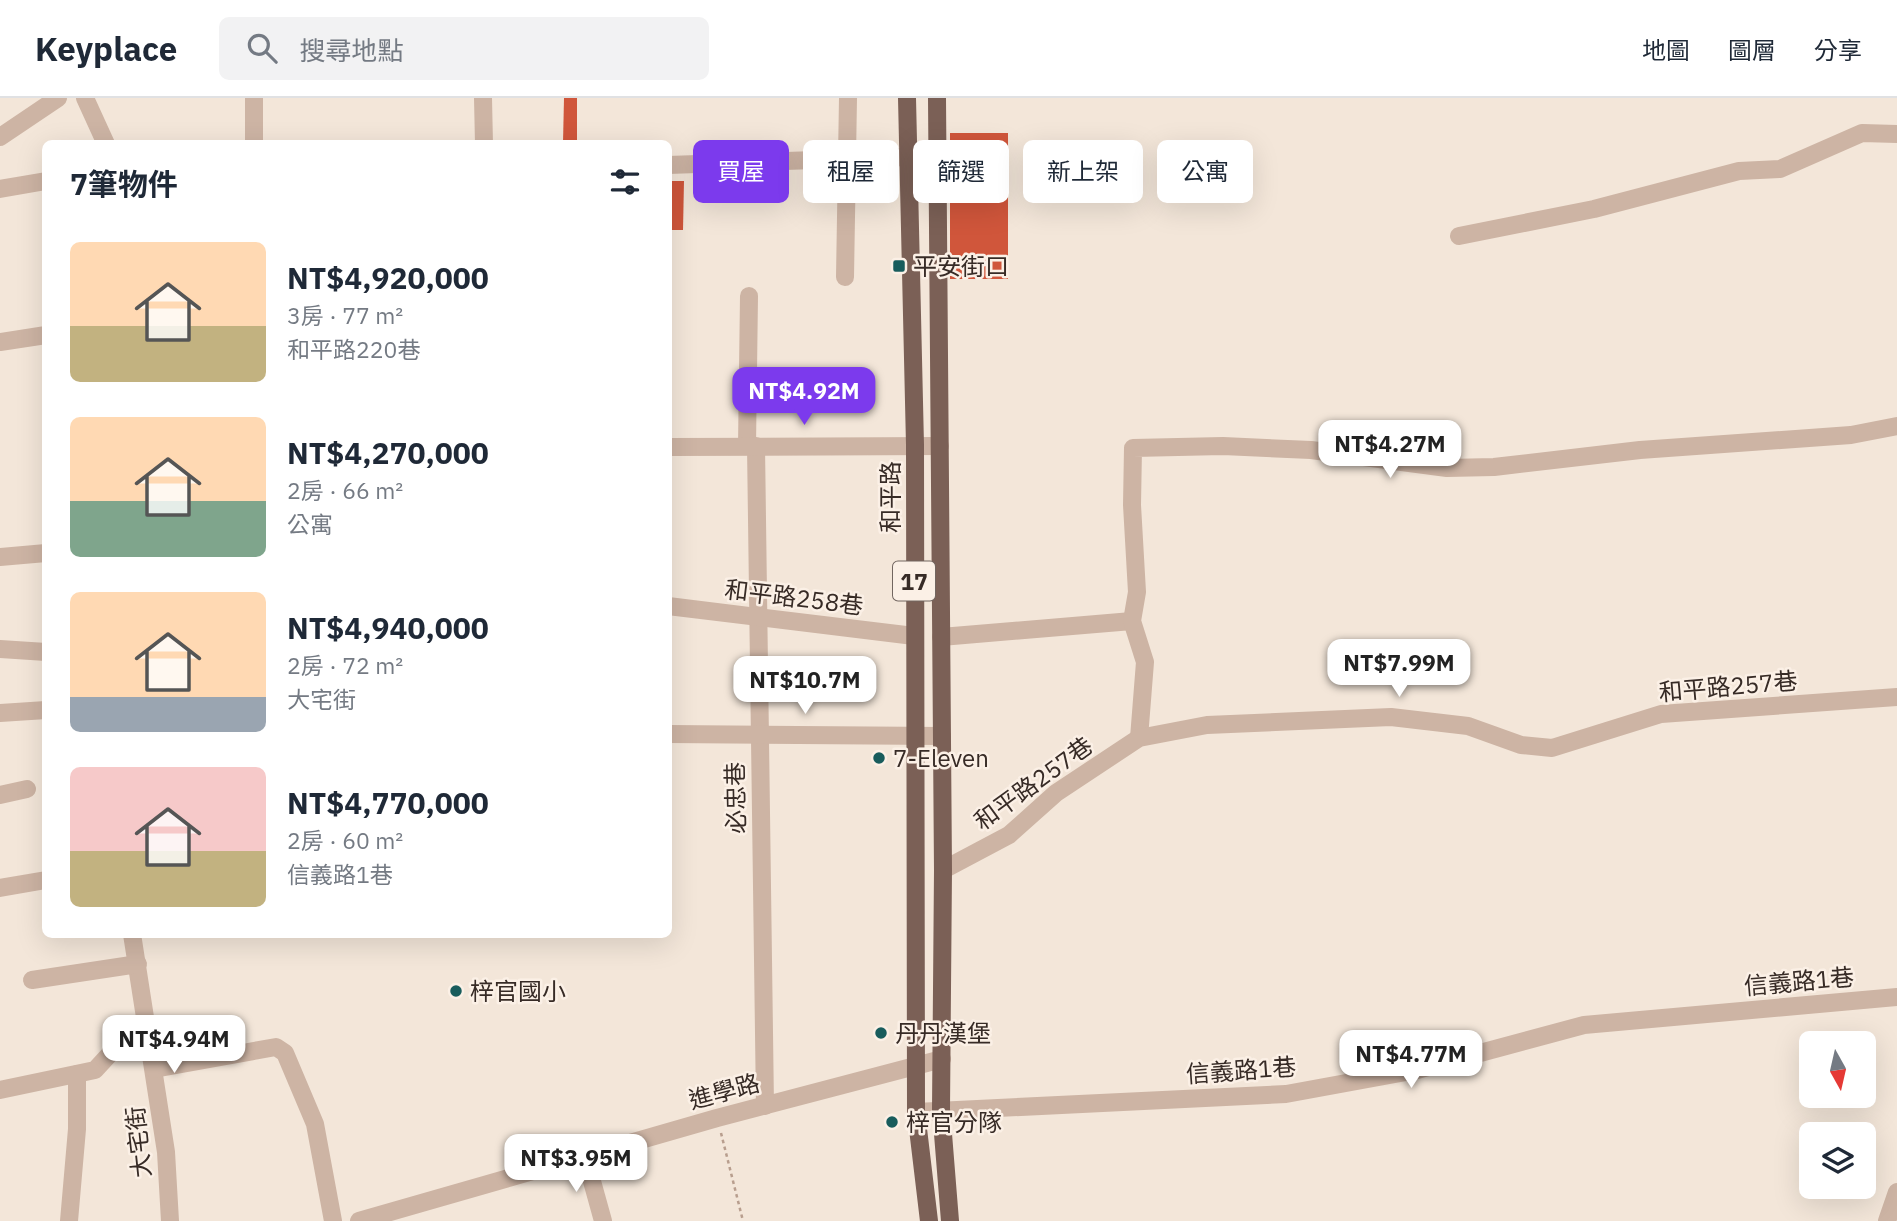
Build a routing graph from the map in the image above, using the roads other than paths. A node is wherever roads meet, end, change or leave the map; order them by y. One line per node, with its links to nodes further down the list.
1 (58, 98): 9 (street)
2 (85, 98): 10 (street)
3 (254, 98): 11 (street)
4 (483, 98): 12 (street)
5 (848, 98): 13 (street)
6 (908, 98): 16 (main road, 和平路 / 17)
7 (937, 98): 14 (main road, 和平路 / 17)
8 (1897, 134): 24 (street)
9 (0, 137)
10 (104, 140)
11 (254, 140)
12 (484, 140)
13 (847, 140)
14 (938, 140)
15 (899, 158): 16 (street)
16 (908, 158): 17 (street); 30 (main road, 和平路 / 17)
17 (913, 158)
18 (803, 161): 19 (street)
19 (672, 165)
20 (42, 182): 21 (street)
21 (0, 189)
22 (846, 203): 25 (street)
23 (938, 203): 33 (main road, 和平路 / 17)
24 (1458, 236)
25 (845, 277)
26 (749, 296): 32 (street, 必忠巷)
27 (42, 336): 28 (street)
28 (0, 342)
29 (1897, 426): 38 (street)
30 (915, 445): 32 (street); 33 (street); 39 (main road, 和平路 / 17)
31 (672, 446): 32 (street)
32 (752, 446): 37 (street, 必忠巷)
33 (940, 446): 40 (main road, 和平路 / 17)
34 (42, 553): 35 (street)
35 (0, 557)
36 (672, 606): 37 (street, 和平路258巷)
37 (758, 617): 39 (street, 和平路258巷); 47 (street, 必忠巷)
38 (1132, 621): 40 (street); 50 (street)
39 (914, 636): 48 (main road, 和平路 / 17)
40 (941, 637): 49 (main road, 和平路 / 17)
41 (0, 649): 42 (street)
42 (42, 652)
43 (1897, 697): 50 (street, 和平路257巷)
44 (42, 710): 45 (street)
45 (0, 713)
46 (672, 734): 47 (street)
47 (758, 735): 48 (street); 66 (street, 必忠巷)
48 (916, 736): 49 (street); 62 (main road, 和平路 / 17)
49 (942, 736): 53 (main road, 和平路 / 17)
50 (1139, 738): 53 (street, 和平路257巷)
51 (27, 789): 52 (street)
52 (0, 795)
53 (943, 870): 61 (main road, 和平路 / 17)
54 (42, 881): 55 (street)
55 (0, 888)
56 (133, 938): 57 (street, 大宅街)
57 (138, 964): 58 (street); 60 (street, 大宅街)
58 (32, 980)
59 (1897, 997): 67 (street, 信義路1巷)
60 (148, 1028): 63 (street, 大宅街); 64 (street)
61 (942, 1059): 62 (street, 進學路); 67 (main road, 17)
62 (916, 1065): 66 (street, 進學路); 68 (main road, 17)
63 (154, 1069): 72 (street, 大宅街); 73 (street)
64 (78, 1074): 65 (street); 71 (street)
65 (0, 1090)
66 (765, 1106): 69 (street, 進學路)
67 (941, 1109): 68 (street, 信義路1巷); 77 (main road, 17)
68 (916, 1112): 76 (main road, 17)
69 (585, 1156): 74 (street, 進學路); 75 (street)
70 (1897, 1192): 78 (street)
71 (69, 1221)
72 (170, 1221)
73 (333, 1221)
74 (359, 1221)
75 (603, 1221)
76 (929, 1221)
77 (950, 1221)
78 (1887, 1221)

